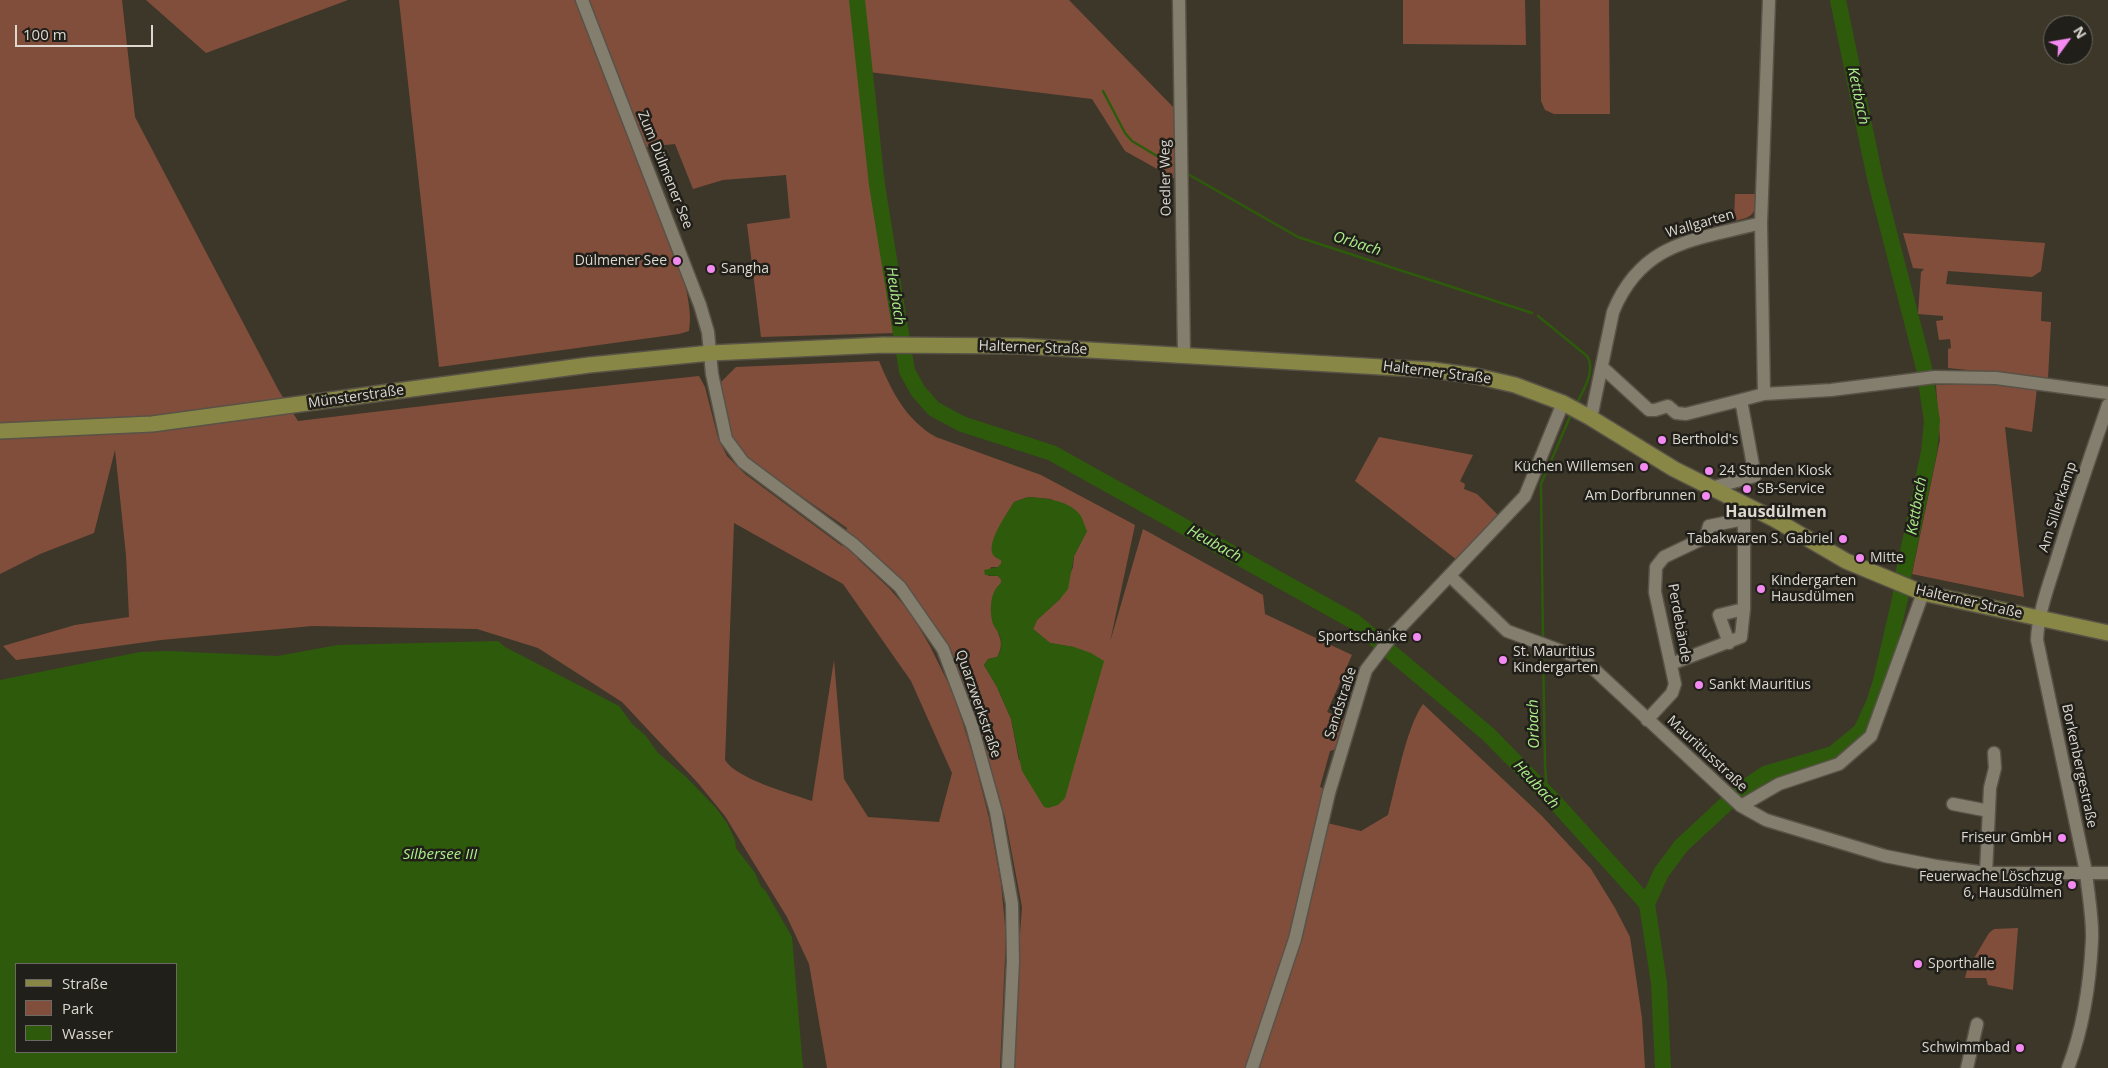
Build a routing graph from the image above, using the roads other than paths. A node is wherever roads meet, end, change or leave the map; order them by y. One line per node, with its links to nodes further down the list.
1 (582, 0): 5 (street, Zum Dülmener See)
2 (1179, 0): 6 (street, Oedler Weg)
3 (1769, 0): 4 (street)
4 (1761, 223): 7 (street, Wallgarten); 9 (street)
5 (711, 353): 6 (main road, Halterner Straße); 13 (main road, Münsterstraße); 32 (street, Quarzwerkstraße)
6 (1184, 355): 12 (main road, Halterner Straße)
7 (1602, 367): 10 (street); 12 (street, Wallgarten)
8 (2108, 393): 9 (street)
9 (1764, 394): 10 (street)
10 (1741, 400): 14 (street)
11 (2108, 405): 19 (street, Am Sillerkamp)
12 (1575, 410): 14 (main road, Halterner Straße); 16 (street, Sandstraße)
13 (0, 430)
14 (1711, 488): 15 (main road, Halterner Straße)
15 (1746, 513): 17 (main road, Halterner Straße); 18 (street); 22 (street, Perdebände)
16 (1450, 576): 23 (street, Mauritiusstraße); 33 (street, Sandstraße)
17 (1918, 592): 19 (main road, Halterner Straße); 25 (street)
18 (1744, 609): 21 (street); 21 (street)
19 (2040, 619): 20 (main road, Halterner Straße); 28 (street, Borkenbergestraße)
20 (2108, 632)
21 (1729, 643): 22 (street)
22 (1671, 664): 23 (street, Perdebände)
23 (1647, 720): 25 (street, Mauritiusstraße)
24 (1994, 753): 27 (street)
25 (1739, 804): 30 (street, Mauritiusstraße)
26 (1953, 804): 27 (street)
27 (1989, 811): 30 (street)
28 (2086, 872): 29 (street, Mauritiusstraße); 30 (street, Mauritiusstraße); 35 (street, Borkenbergestraße)
29 (2108, 872)
30 (1986, 873)
31 (1977, 1024): 34 (street)
32 (1008, 1068)
33 (1252, 1068)
34 (1967, 1068)
35 (2068, 1068)

